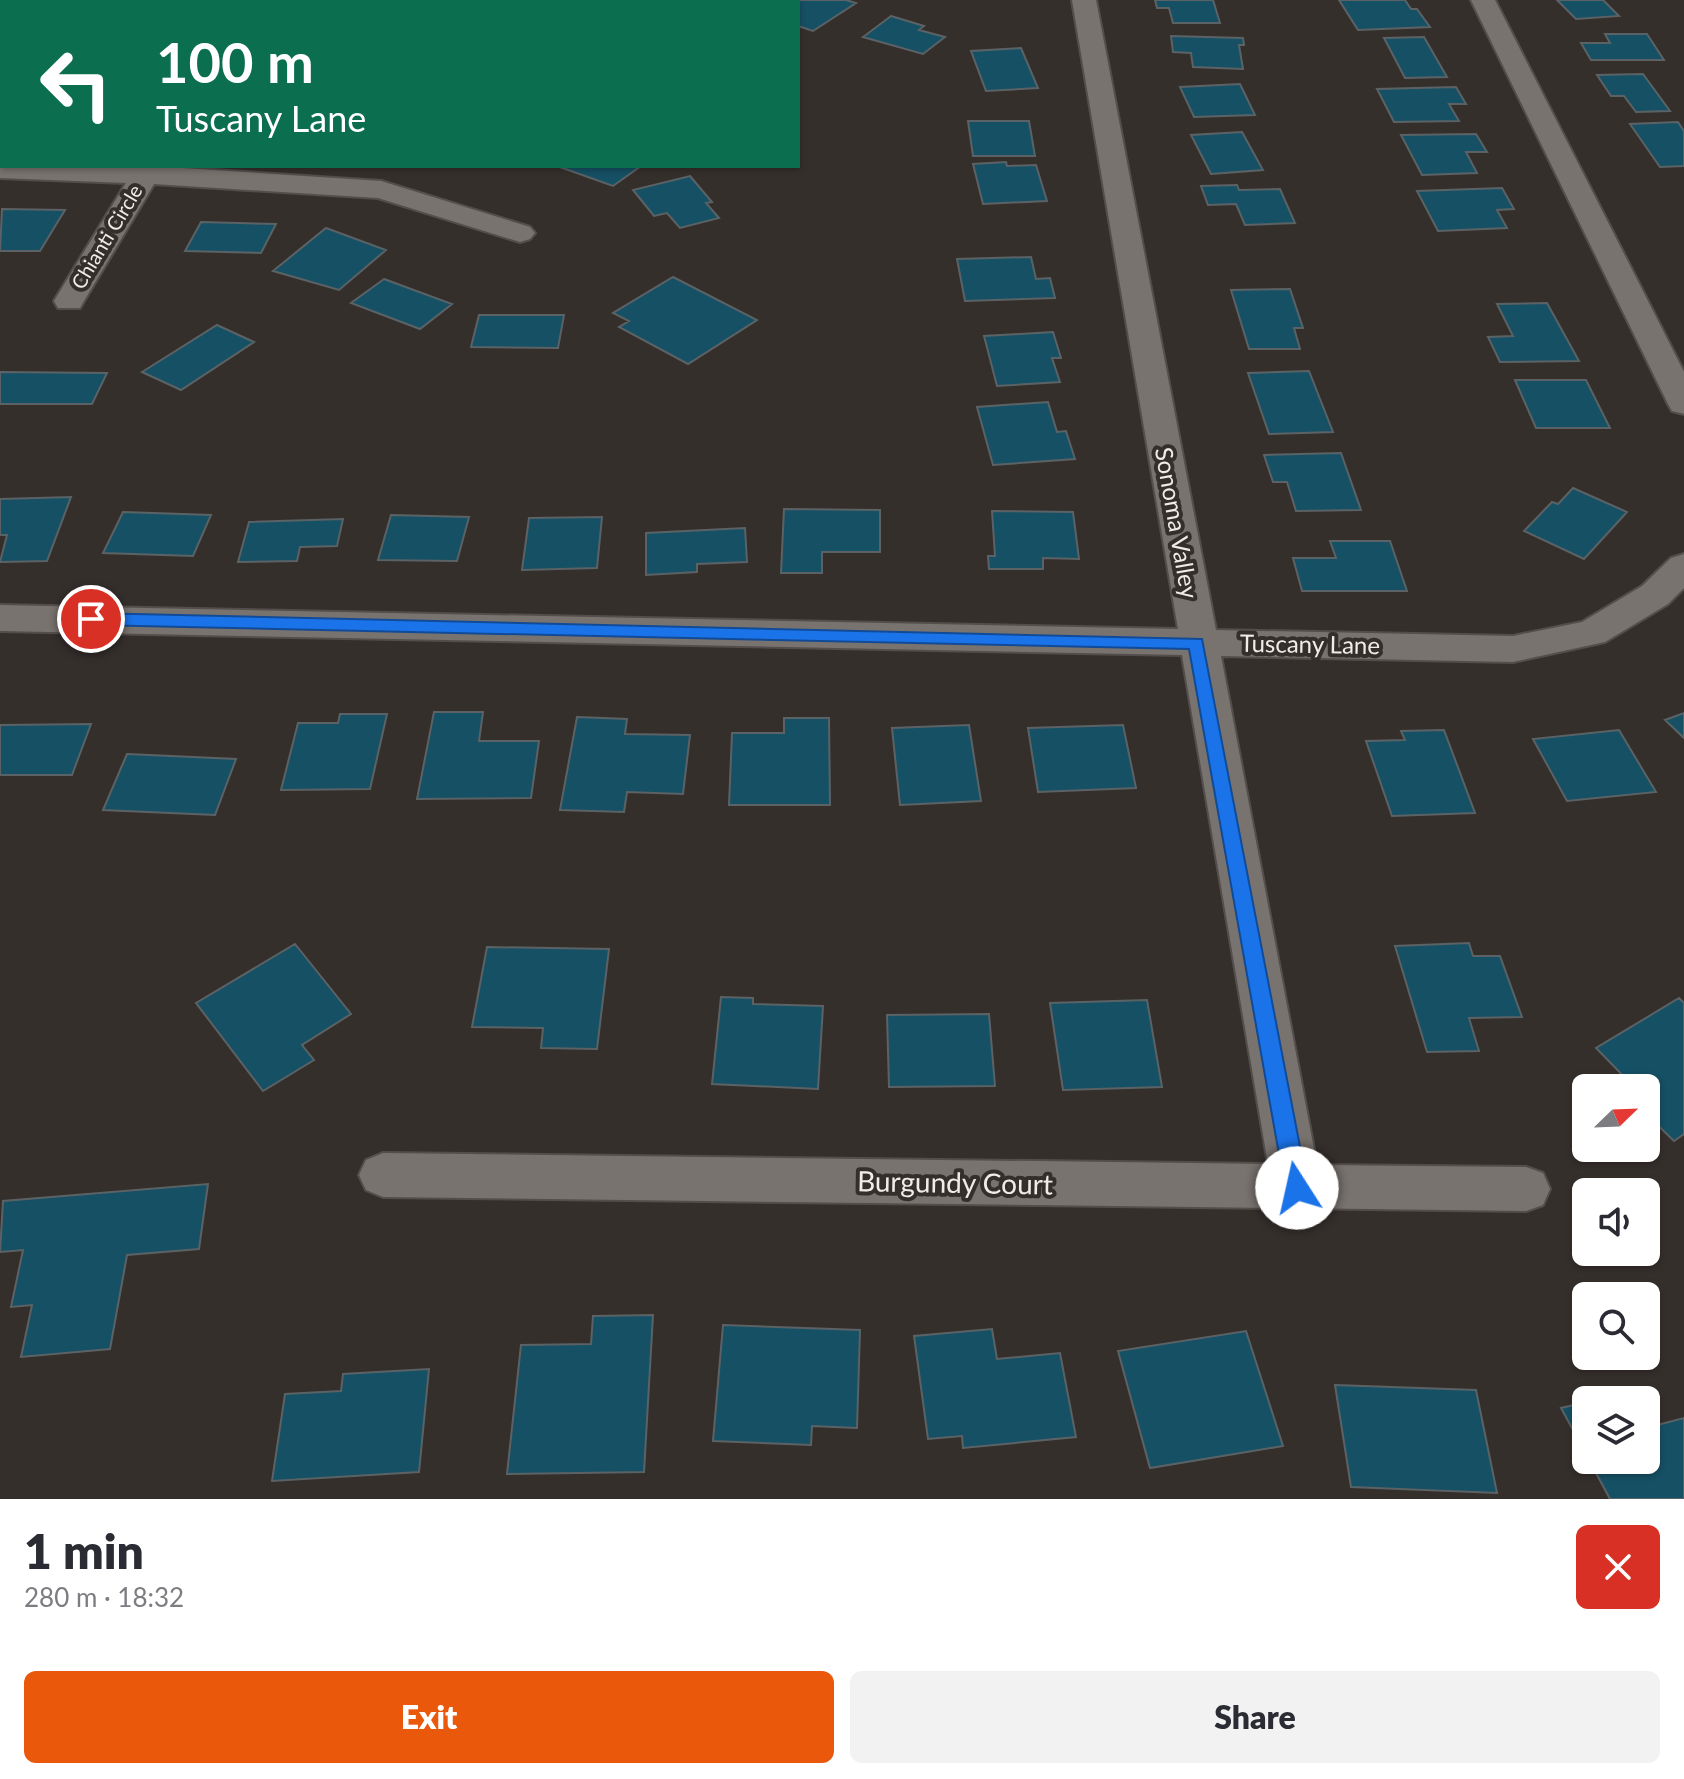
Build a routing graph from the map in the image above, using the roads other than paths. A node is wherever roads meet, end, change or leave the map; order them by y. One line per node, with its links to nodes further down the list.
1 (1084, 0): 10 (street, Sonoma Valley)
2 (1483, 0): 7 (street)
3 (0, 170): 4 (street)
4 (146, 173): 5 (street); 6 (street, Chianti Circle)
5 (520, 233)
6 (69, 301)
7 (1684, 404)
8 (1684, 566): 10 (street, Tuscany Lane)
9 (0, 618): 10 (street, Tuscany Lane)
10 (1196, 643): 12 (street, Sonoma Valley)
11 (383, 1175): 12 (street, Burgundy Court)
12 (1297, 1188): 13 (street, Burgundy Court)
13 (1526, 1189)

